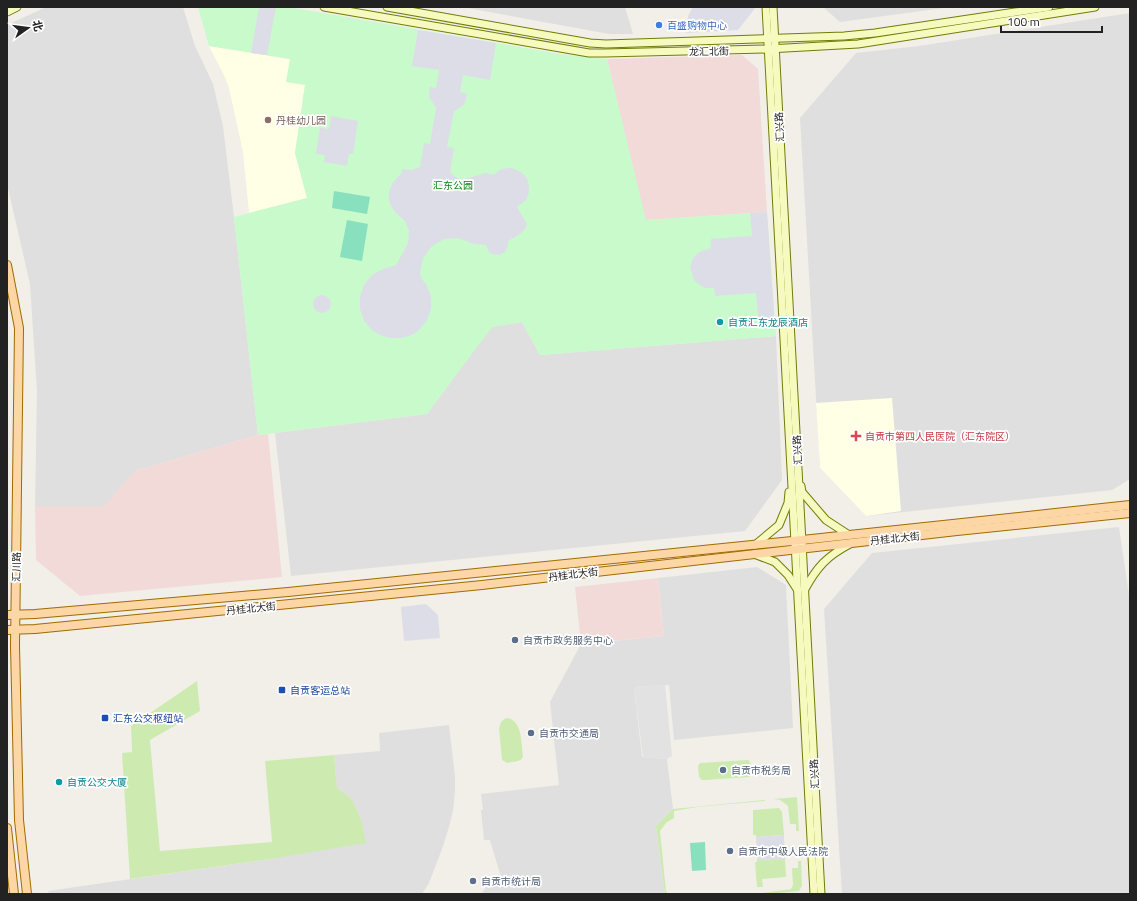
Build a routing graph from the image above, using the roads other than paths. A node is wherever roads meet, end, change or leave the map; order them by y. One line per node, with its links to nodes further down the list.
1 (17, 7): 8 (main road)
2 (324, 7): 10 (main road, 龙汇北街)
3 (387, 7): 9 (main road, 龙汇北街)
4 (766, 7): 9 (main road)
5 (773, 7): 9 (main road)
6 (1049, 7): 9 (main road, 龙汇北街)
7 (1095, 7): 10 (main road, 龙汇北街)
8 (7, 12)
9 (771, 38): 10 (main road)
10 (772, 49): 12 (main road)
11 (7, 265): 22 (main road, 汇川路)
12 (795, 474): 15 (main road); 17 (main road); 18 (main road, 汇兴路)
13 (1130, 504): 15 (main road, 丹桂北大街)
14 (1130, 513): 16 (main road, 丹桂北大街)
15 (849, 535): 18 (main road, 丹桂北大街)
16 (854, 542): 18 (main road, 丹桂北大街); 20 (main road)
17 (756, 544): 18 (main road, 丹桂北大街); 22 (main road, 丹桂北大街)
18 (799, 544): 19 (main road, 丹桂北大街); 20 (main road, 汇兴路)
19 (754, 554): 20 (main road); 24 (main road, 丹桂北大街)
20 (801, 590): 28 (main road); 29 (main road, 汇兴路)
21 (7, 615): 22 (main road, 丹桂北大街)
22 (16, 615): 24 (main road, 汇川路)
23 (7, 630): 24 (main road, 丹桂北大街)
24 (16, 630): 27 (main road, 汇川路)
25 (7, 828): 26 (main road)
26 (14, 894)
27 (27, 894)
28 (814, 894)
29 (821, 894)

